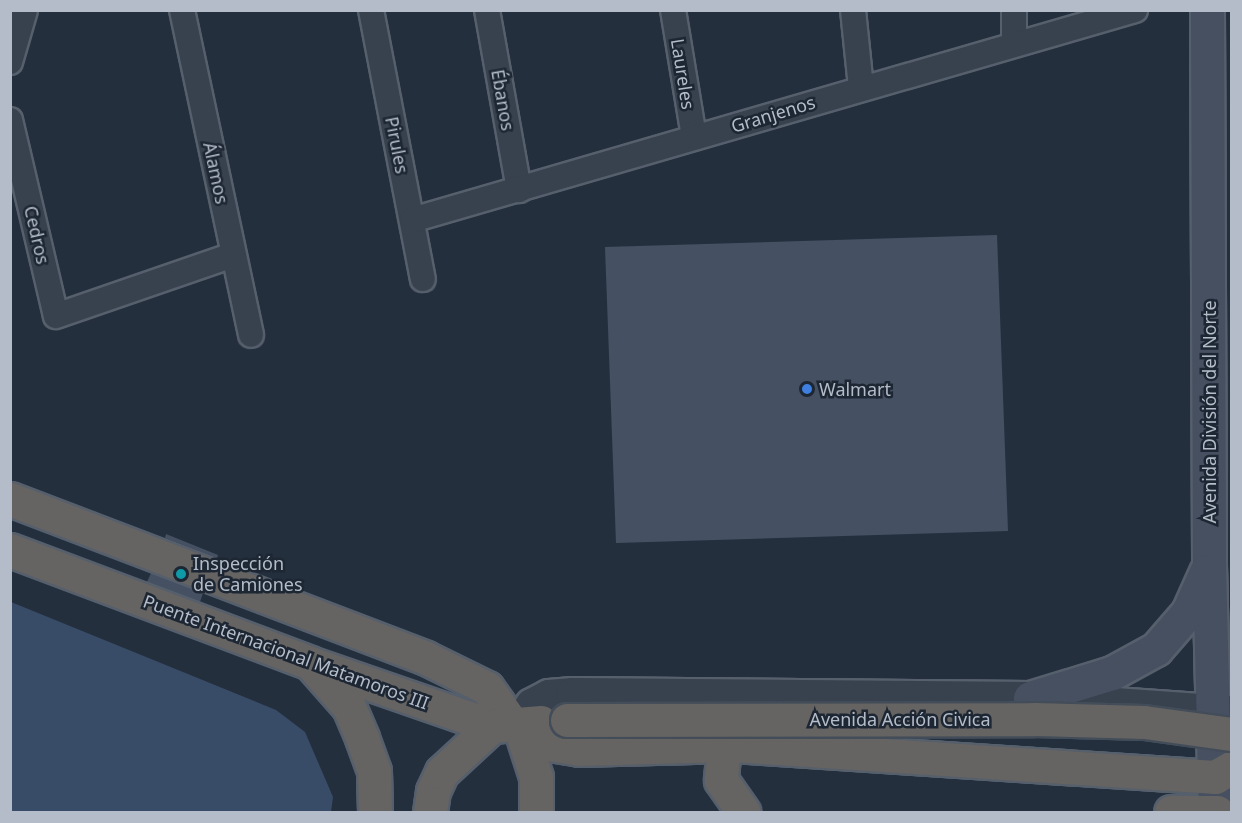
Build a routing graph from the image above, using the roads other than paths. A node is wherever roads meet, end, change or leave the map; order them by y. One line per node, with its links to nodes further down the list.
1 (24, 10): 11 (street)
2 (182, 10): 18 (street, Álamos)
3 (371, 10): 17 (street, Pirules)
4 (487, 10): 16 (street, Ébanos)
5 (673, 10): 15 (street, Laureles)
6 (853, 10): 12 (street)
7 (1014, 10): 10 (street)
8 (1135, 10): 10 (street, Granjenos)
9 (1207, 10): 13 (main road, Avenida División del Norte)
10 (1014, 43): 12 (street, Granjenos)
11 (10, 62)
12 (861, 88): 15 (street, Granjenos)
13 (1220, 101): 23 (main road, Avenida División del Norte)
14 (10, 120): 18 (street, Cedros)
15 (693, 137): 16 (street, Granjenos)
16 (519, 190): 17 (street, Granjenos)
17 (412, 220): 19 (street, Pirules)
18 (233, 255): 20 (street, Álamos)
19 (423, 279)
20 (251, 335)
21 (10, 499): 28 (highway)
22 (10, 550): 24 (highway, Puente Internacional Matamoros III)
23 (1209, 565): 25 (main road); 26 (main road, Avenida División del Norte)
24 (310, 663): 28 (highway, Puente Internacional Matamoros III); 32 (highway)
25 (1030, 698): 26 (street); 28 (street)
26 (1226, 719): 27 (highway, Avenida Acción Civica, bridge); 30 (main road, Avenida División del Norte)
27 (567, 720): 28 (highway, Puente Internacional Matamoros III)
28 (508, 724): 29 (highway); 33 (highway); 34 (highway)
29 (733, 745): 30 (highway); 35 (highway)
30 (1223, 772): 31 (main road, Avenida División del Norte)
31 (1221, 812): 36 (highway)
32 (375, 813)
33 (430, 813)
34 (536, 813)
35 (743, 813)
36 (1171, 813)

